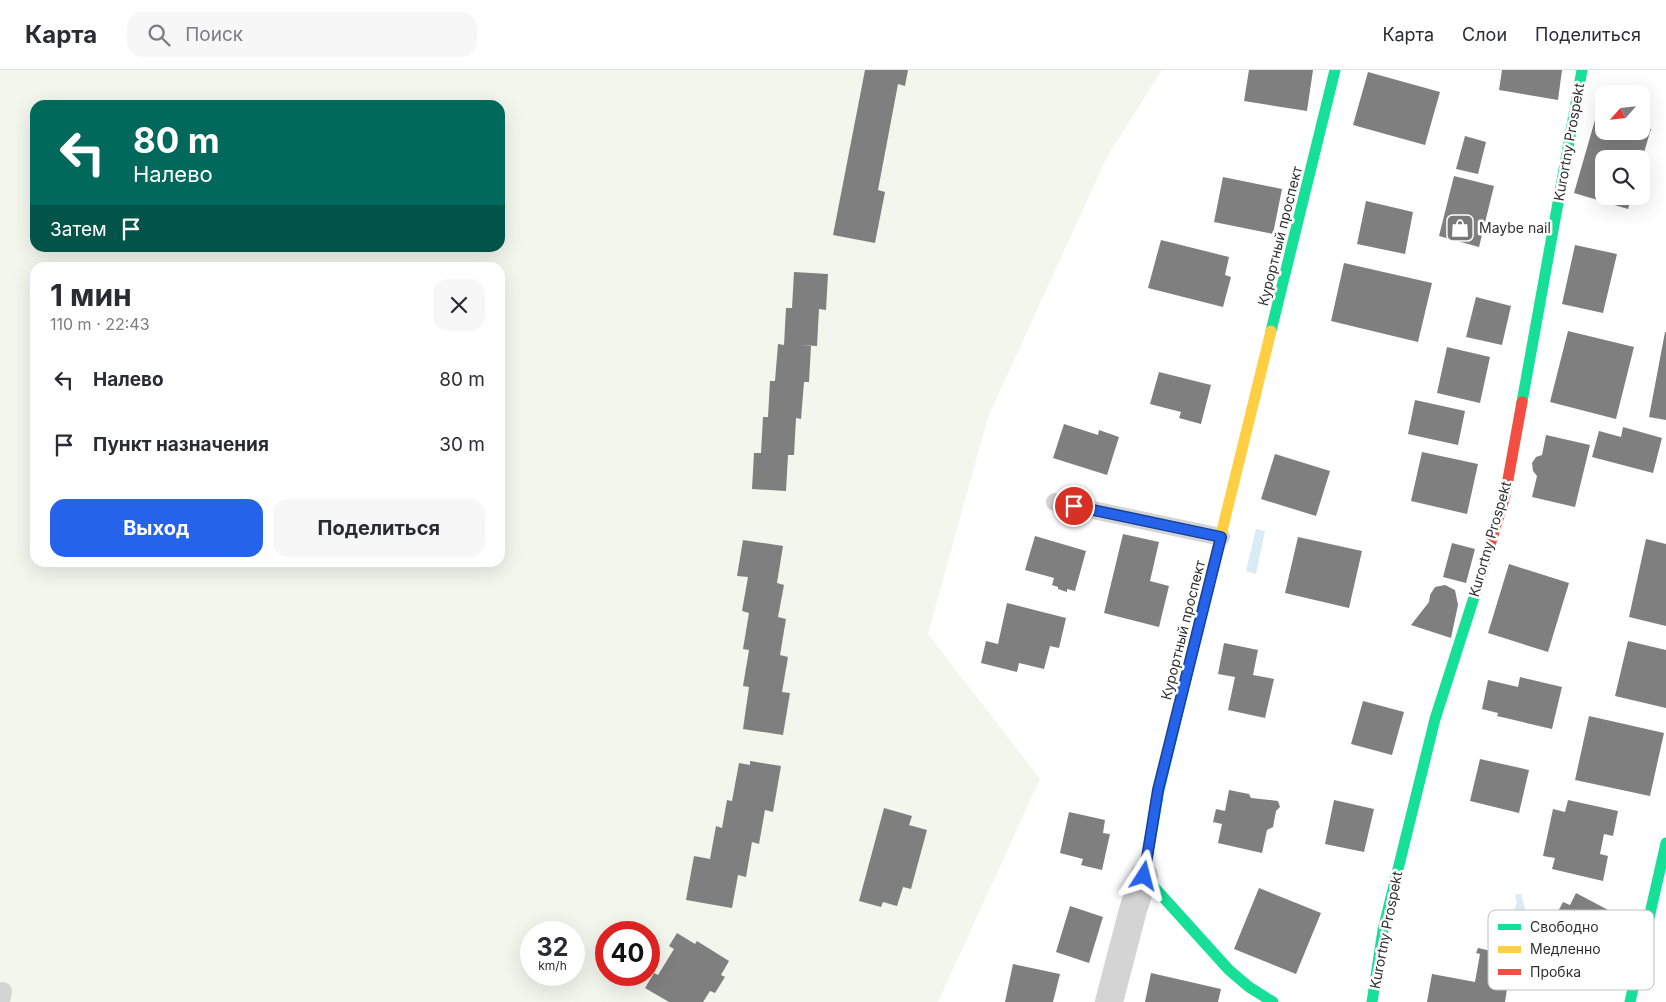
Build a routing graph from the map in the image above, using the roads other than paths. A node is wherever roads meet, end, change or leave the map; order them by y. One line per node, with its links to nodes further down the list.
1 (1335, 70): 4 (street, Курортный проспект)
2 (1582, 70): 10 (street, Kurortny Prospekt)
3 (1056, 502): 4 (lane)
4 (1221, 537): 6 (street, Курортный проспект)
5 (1666, 843): 7 (street)
6 (1144, 876): 8 (street); 9 (street)
7 (1651, 910)
8 (1109, 1002)
9 (1273, 1002)
10 (1372, 1002)

